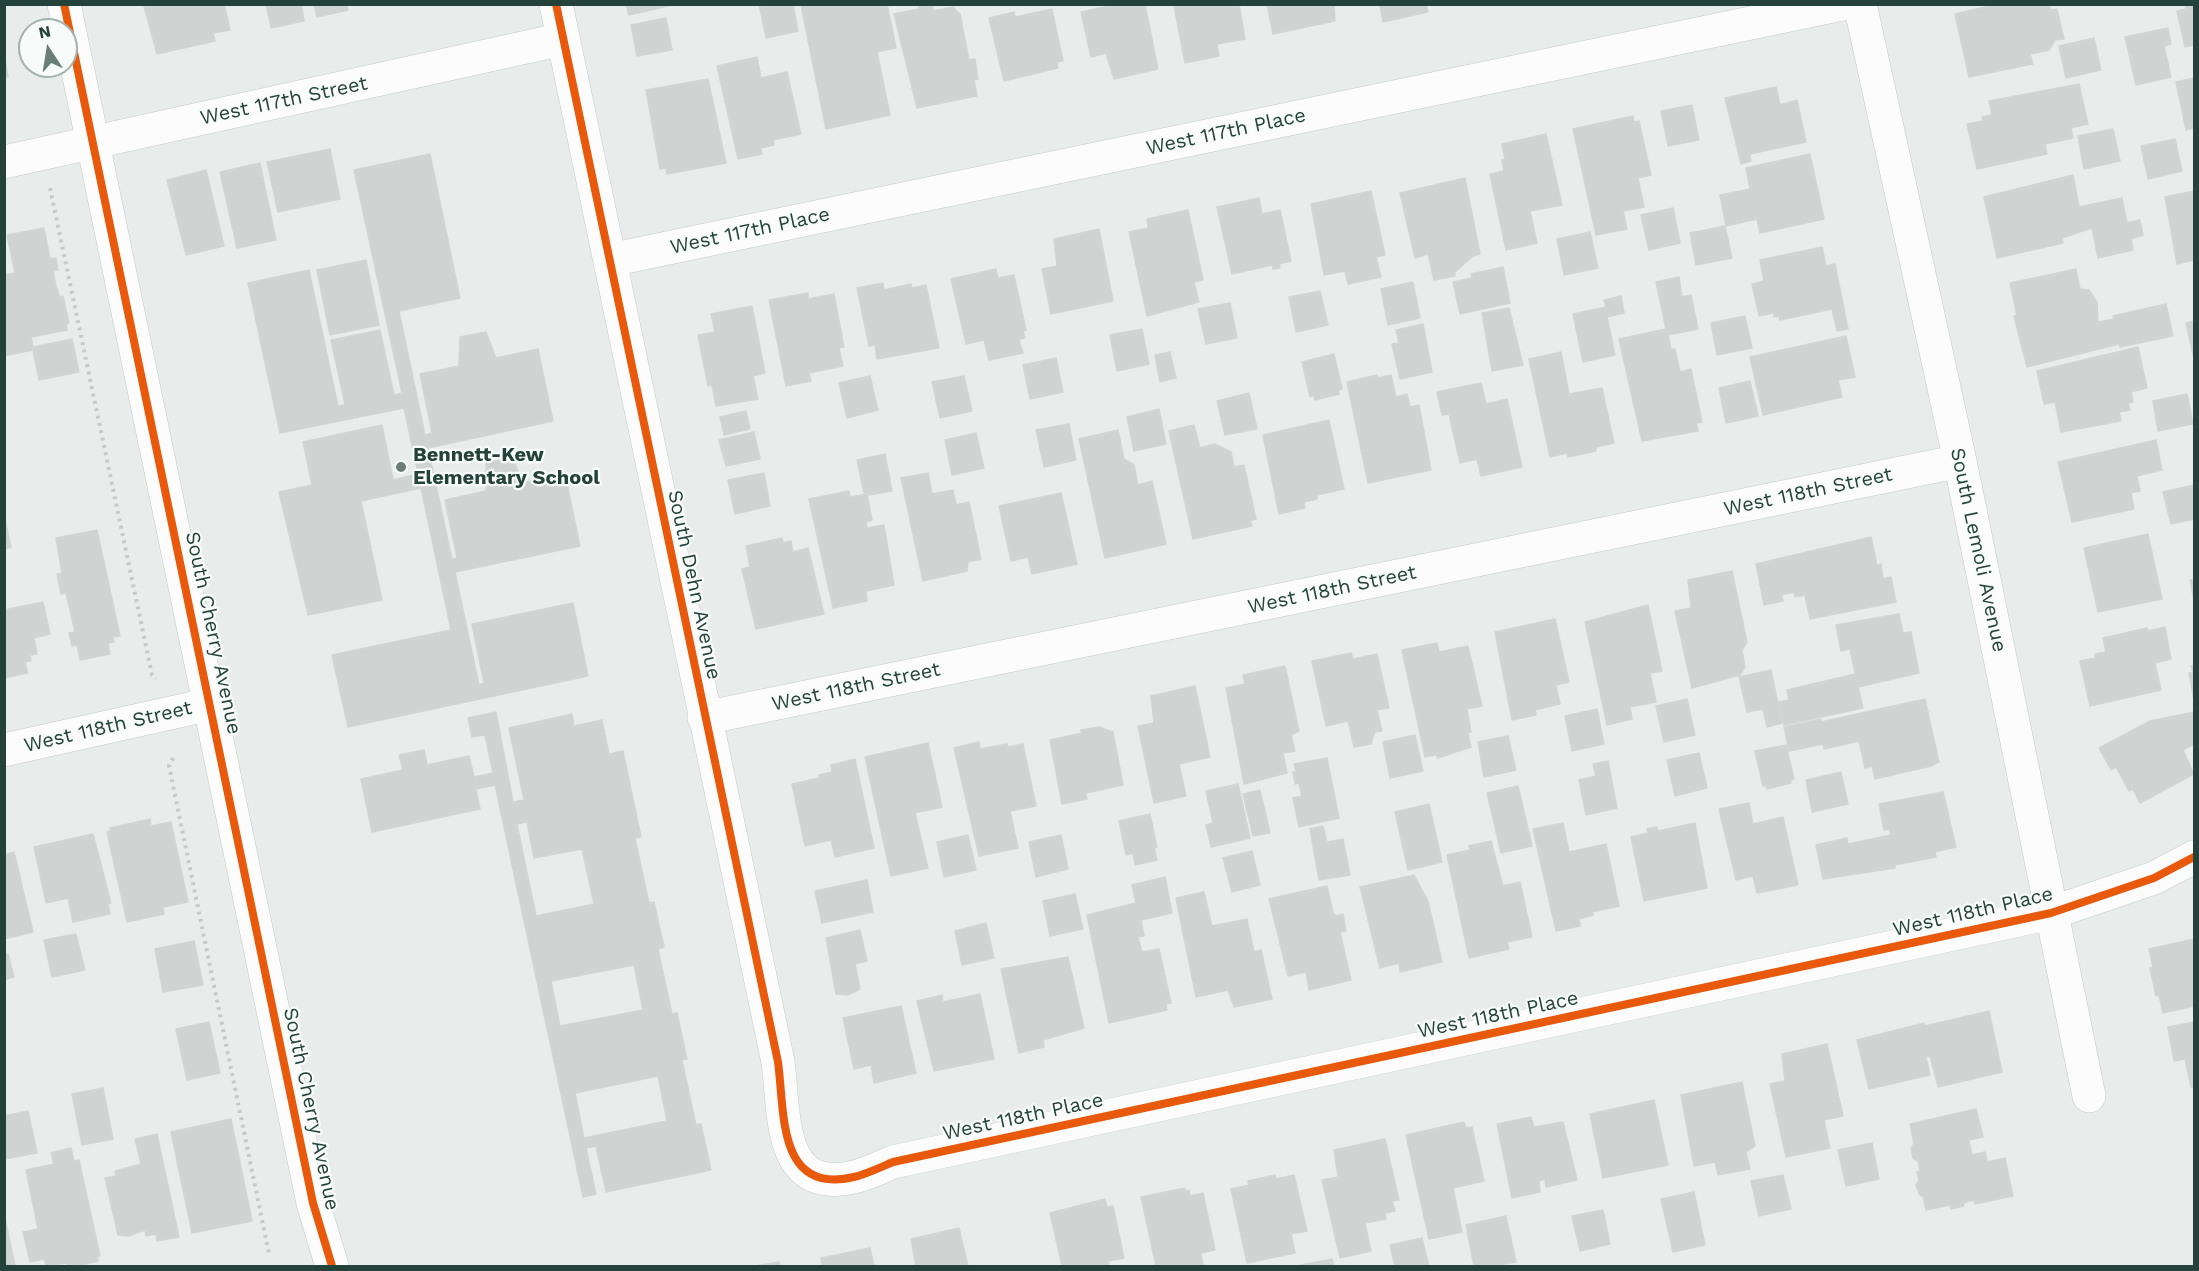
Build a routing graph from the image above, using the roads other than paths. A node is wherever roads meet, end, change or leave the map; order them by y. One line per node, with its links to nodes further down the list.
1 (64, 4): 6 (street, South Cherry Avenue)
2 (556, 4): 5 (street, South Dehn Avenue)
3 (1842, 4): 8 (street, West 117th Place)
4 (1860, 4): 9 (street, South Lemoli Avenue)
5 (563, 39): 6 (street, West 117th Street); 8 (street, South Dehn Avenue)
6 (93, 144): 7 (street, West 117th Street); 10 (street, South Cherry Avenue)
7 (4, 162)
8 (610, 260): 11 (street, South Dehn Avenue)
9 (1960, 461): 11 (street, West 118th Street); 14 (street, South Lemoli Avenue)
10 (211, 704): 12 (street, West 118th Street); 17 (street, South Cherry Avenue)
11 (704, 718): 16 (street, South Dehn Avenue)
12 (4, 750)
13 (2194, 857): 14 (street, West 118th Place)
14 (2051, 913): 15 (street, South Lemoli Avenue); 16 (street, West 118th Place)
15 (2089, 1096)
16 (803, 1171)
17 (332, 1266)

